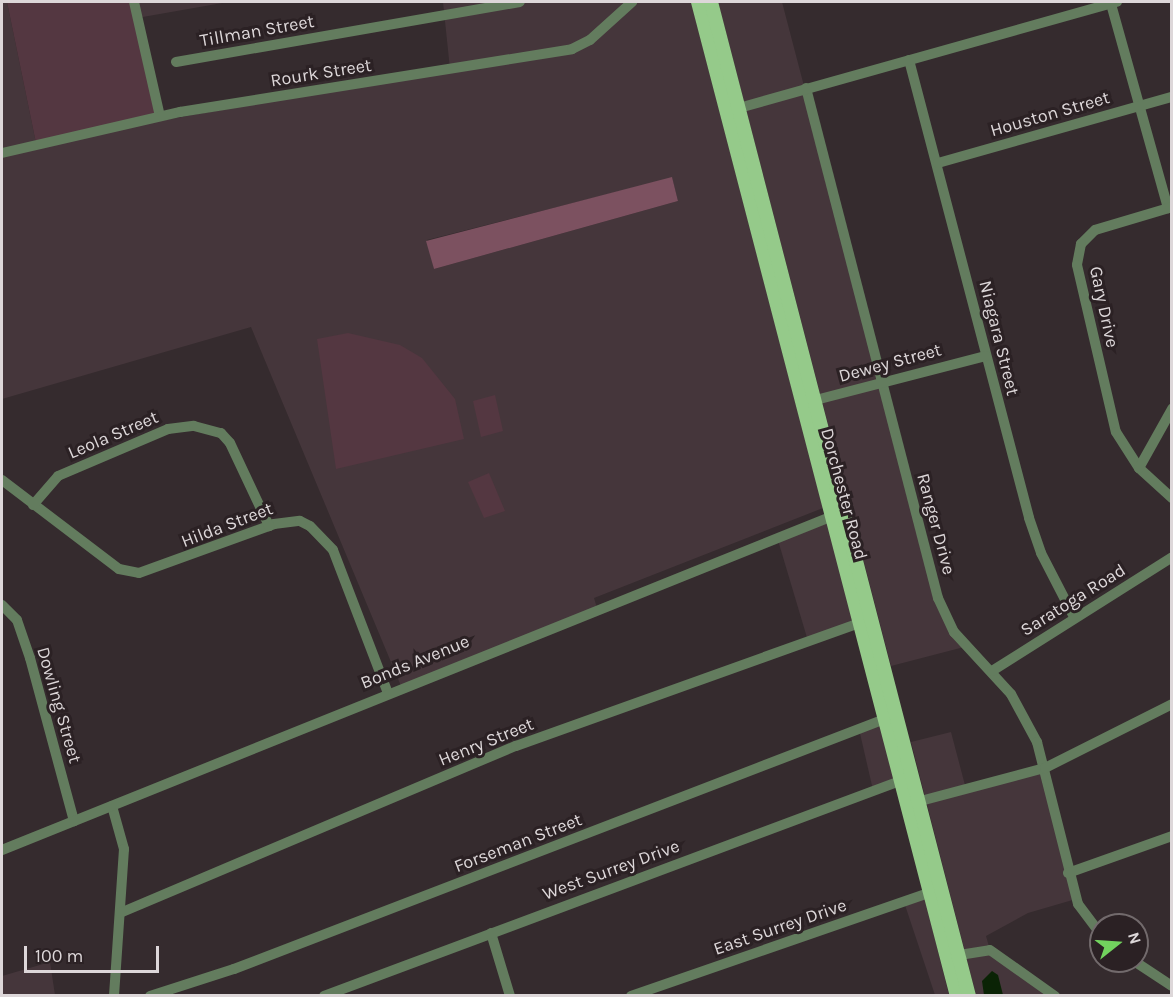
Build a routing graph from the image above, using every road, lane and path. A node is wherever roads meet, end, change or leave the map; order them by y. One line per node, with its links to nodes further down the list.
1 (134, 2): 14 (street)
2 (520, 2): 8 (street, Tillman Street)
3 (632, 2): 14 (street, Rourk Street)
4 (698, 2): 13 (main road, Dorchester Road)
5 (711, 2): 12 (main road, Dorchester Road)
6 (1114, 3): 7 (street); 11 (street)
7 (909, 60): 9 (street); 16 (street, Niagara Street)
8 (176, 62)
9 (806, 88): 12 (street); 19 (street, Ranger Drive)
10 (1172, 97): 11 (street, Houston Street)
11 (1142, 106): 16 (street, Houston Street); 17 (street)
12 (740, 107): 13 (street); 20 (main road, Dorchester Road)
13 (726, 111): 20 (main road, Dorchester Road)
14 (160, 116): 15 (street, Rourk Street)
15 (2, 153)
16 (938, 163): 18 (street, Niagara Street)
17 (1170, 208): 22 (street, Gary Drive)
18 (986, 356): 19 (street, Dewey Street); 30 (street, Niagara Street)
19 (883, 382): 20 (street, Dewey Street); 32 (street, Ranger Drive)
20 (808, 402): 26 (main road, Dorchester Road)
21 (1172, 409): 22 (street)
22 (1139, 468): 24 (street, Gary Drive)
23 (2, 480): 25 (street, Hilda Street)
24 (1172, 498)
25 (33, 505): 27 (street, Hilda Street); 27 (street, Leola Street)
26 (838, 514): 31 (main road, Dorchester Road); 33 (street, Bonds Avenue)
27 (269, 526): 33 (street, Hilda Street)
28 (1172, 557): 30 (street, Saratoga Road)
29 (2, 605): 40 (street, Dowling Street)
30 (1074, 617): 32 (street, Saratoga Road)
31 (866, 621): 35 (main road, Dorchester Road); 45 (street, Henry Street)
32 (992, 671): 36 (street, Ranger Drive)
33 (387, 691): 39 (street, Bonds Avenue)
34 (1172, 704): 36 (street)
35 (890, 717): 37 (main road, Dorchester Road); 52 (street, Forseman Street)
36 (1045, 768): 38 (street); 43 (street, Ranger Drive)
37 (905, 778): 38 (main road, Dorchester Road); 47 (street, West Surrey Drive)
38 (913, 804): 44 (main road, Dorchester Road)
39 (111, 806): 40 (street, Bonds Avenue); 45 (street)
40 (74, 821): 42 (street, Bonds Avenue)
41 (1172, 836): 43 (street)
42 (2, 850)
43 (1068, 873): 46 (street, Ranger Drive)
44 (935, 891): 48 (main road, Dorchester Road); 55 (street, East Surrey Drive)
45 (120, 913): 51 (street)
46 (1089, 919)
47 (491, 933): 53 (street, West Surrey Drive); 54 (street)
48 (952, 956): 56 (main road, Dorchester Road); 57 (main road, Dorchester Road); 58 (street)
49 (1149, 970): 50 (street)
50 (1170, 983)
51 (114, 996)
52 (150, 996)
53 (324, 996)
54 (510, 996)
55 (631, 996)
56 (957, 996)
57 (969, 996)
58 (1055, 996)

